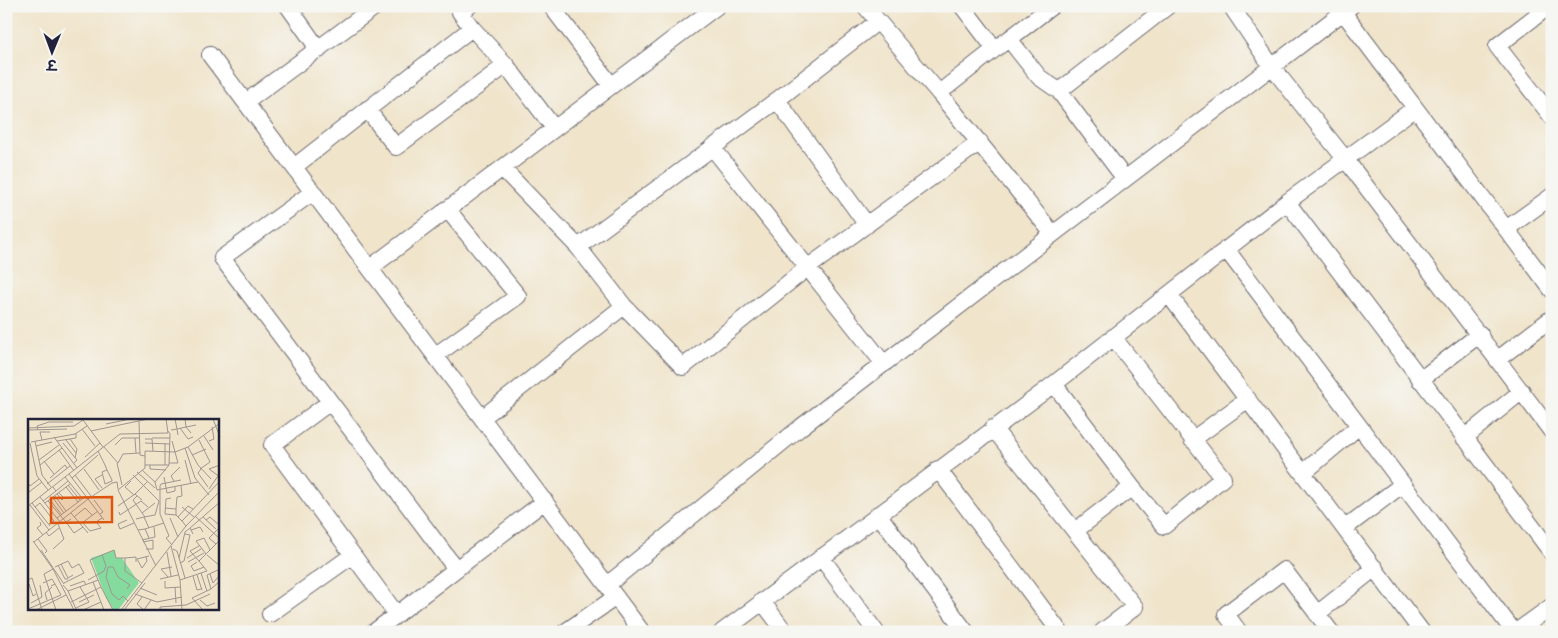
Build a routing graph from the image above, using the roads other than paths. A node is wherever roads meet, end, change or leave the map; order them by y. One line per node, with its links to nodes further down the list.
1 (288, 6): 16 (street)
2 (376, 6): 16 (street)
3 (469, 6): 14 (street)
4 (551, 6): 21 (street)
5 (717, 6): 21 (street)
6 (865, 6): 13 (street)
7 (962, 6): 17 (street)
8 (1052, 6): 15 (street)
9 (1168, 6): 22 (street)
10 (1231, 6): 20 (street)
11 (1548, 6): 28 (street)
12 (1347, 9): 20 (street); 26 (street)
13 (877, 22): 23 (street); 24 (street)
14 (472, 28): 19 (street); 27 (street)
15 (1009, 39): 17 (street); 22 (street)
16 (319, 50): 25 (street)
17 (995, 50): 23 (street)
18 (210, 54): 25 (street)
19 (506, 65): 27 (street); 29 (street)
20 (1272, 66): 32 (street); 35 (street)
21 (611, 85): 29 (street)
22 (1059, 91): 35 (street)
23 (939, 92): 30 (street)
24 (777, 100): 31 (street); 40 (street)
25 (246, 102): 33 (street)
26 (1415, 108): 32 (street); 41 (street)
27 (367, 109): 33 (street)
28 (1551, 114)
29 (554, 128): 34 (street)
30 (980, 142): 40 (street); 42 (street)
31 (712, 147): 43 (street); 46 (street)
32 (1346, 160): 38 (street); 51 (street)
33 (294, 166): 36 (street)
34 (502, 168): 39 (street); 43 (street)
35 (1125, 179): 42 (street)
36 (313, 192): 45 (street); 60 (street)
37 (1552, 196): 41 (street)
38 (1287, 202): 44 (street); 56 (street)
39 (446, 209): 45 (street); 53 (street)
40 (867, 225): 46 (street)
41 (1506, 229): 47 (street)
42 (1053, 234): 55 (street)
43 (578, 247): 49 (street)
44 (1226, 249): 48 (street); 62 (street)
45 (370, 268): 53 (street)
46 (807, 268): 49 (street); 55 (street)
47 (1552, 290)
48 (1170, 295): 52 (street); 59 (street)
49 (624, 306): 61 (street)
50 (1552, 318): 54 (street)
51 (1480, 334): 54 (street); 56 (street)
52 (1113, 337): 57 (street); 66 (street)
53 (436, 355): 61 (street)
54 (1498, 359): 58 (street)
55 (884, 364): 80 (street)
56 (1420, 380): 65 (street)
57 (1054, 384): 63 (street); 70 (street)
58 (1522, 391): 64 (street); 65 (street)
59 (1248, 399): 66 (street); 68 (street)
60 (330, 402): 76 (street); 79 (street)
61 (482, 418): 71 (street)
62 (1359, 426): 68 (street); 69 (street)
63 (993, 428): 67 (street); 74 (street)
64 (1552, 432)
65 (1464, 438): 75 (street)
66 (1192, 440): 70 (street)
67 (938, 469): 72 (street); 93 (street)
68 (1303, 473): 73 (street)
69 (1403, 484): 73 (street); 98 (street)
70 (1132, 487): 74 (street)
71 (545, 501): 79 (street); 80 (street)
72 (878, 514): 77 (street); 92 (street)
73 (1345, 528): 78 (street)
74 (1076, 530): 94 (street)
75 (1552, 554)
76 (353, 555): 83 (street); 85 (street)
77 (821, 557): 81 (street); 91 (street)
78 (1374, 568): 84 (street); 97 (street)
79 (456, 569): 85 (street)
80 (612, 591): 87 (street); 88 (street)
81 (762, 601): 89 (street); 90 (street)
82 (1552, 606): 98 (street)
83 (270, 614)
84 (1317, 614): 95 (street); 96 (street)
85 (397, 615): 86 (street)
86 (374, 632)
87 (565, 632)
88 (642, 632)
89 (722, 632)
90 (785, 632)
91 (876, 632)
92 (966, 632)
93 (1060, 632)
94 (1102, 632)
95 (1239, 632)
96 (1331, 632)
97 (1422, 632)
98 (1515, 632)

